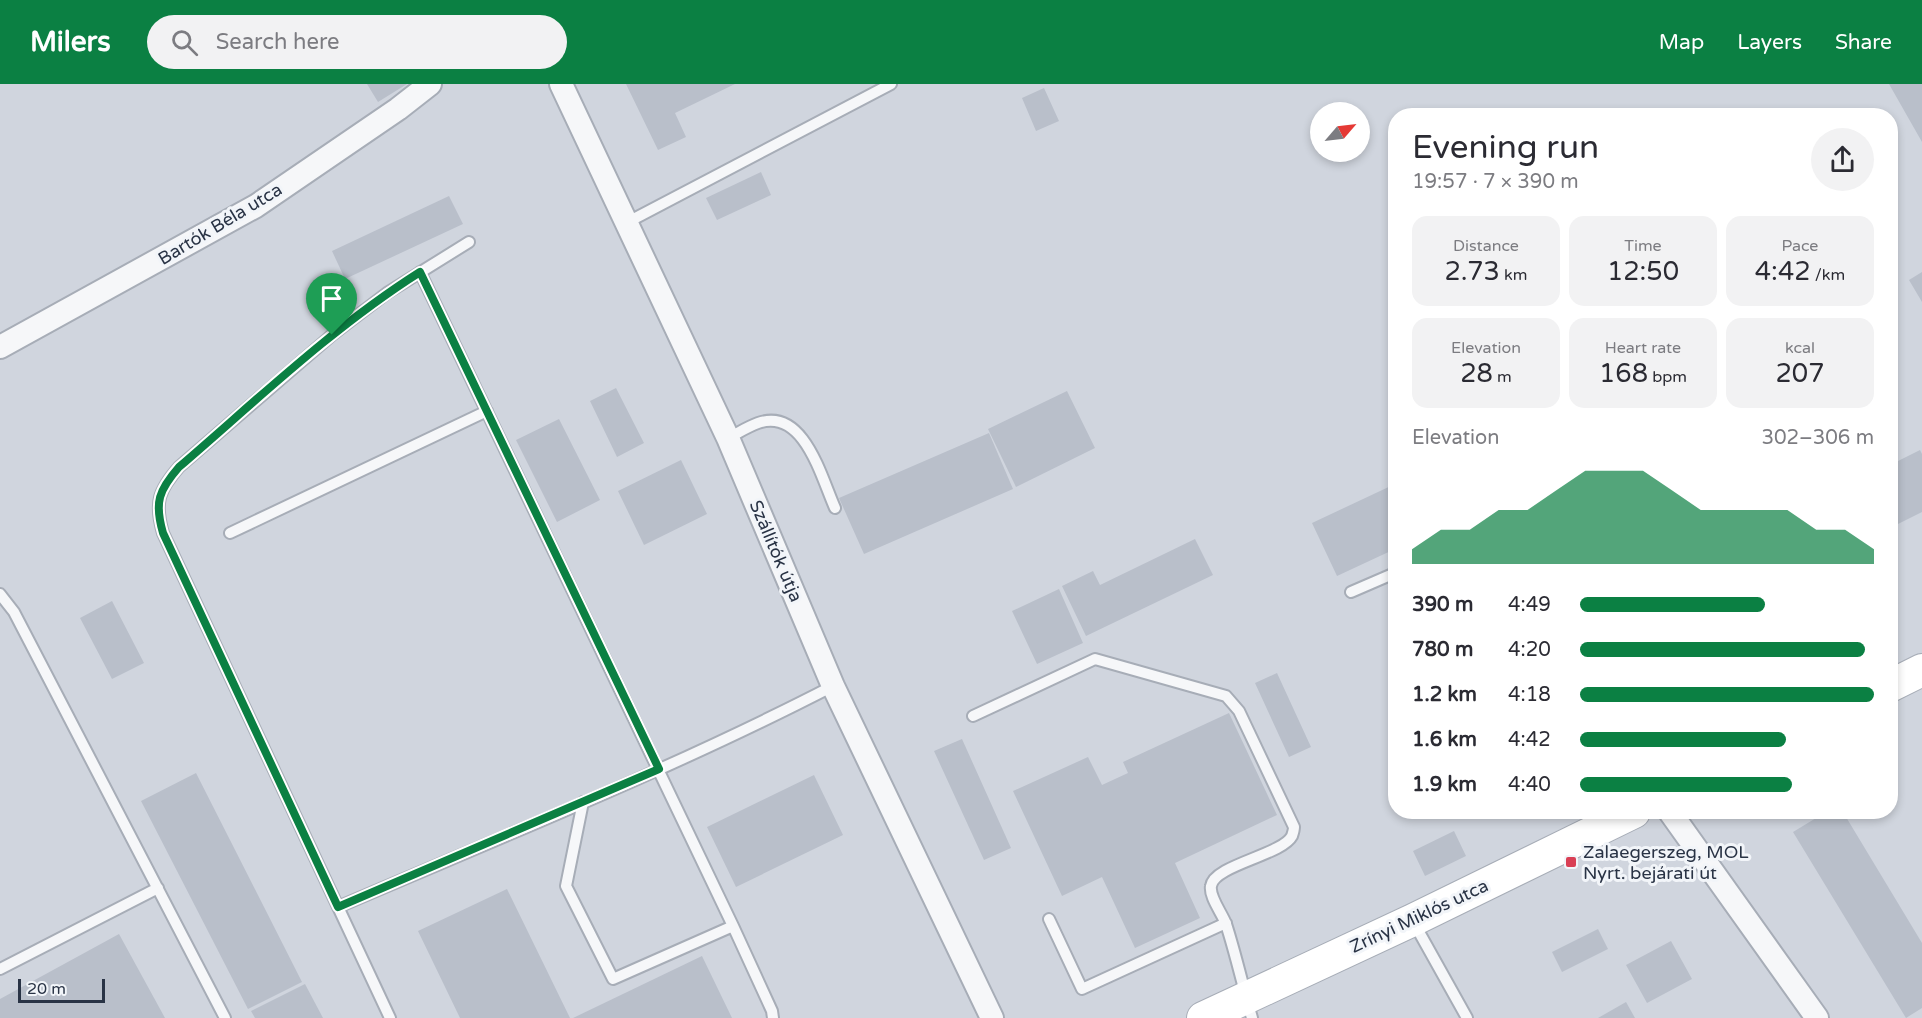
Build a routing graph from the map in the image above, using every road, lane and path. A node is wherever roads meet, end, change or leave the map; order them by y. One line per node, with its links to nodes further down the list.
1 (430, 84): 7 (street, Bartók Béla utca)
2 (561, 84): 4 (street, Szállítók útja)
3 (891, 84): 4 (lane)
4 (626, 223): 9 (street, Szállítók útja)
5 (469, 242): 6 (lane)
6 (420, 272): 8 (lane); 24 (lane)
7 (0, 347)
8 (487, 411): 11 (lane); 19 (lane)
9 (728, 438): 10 (lane); 17 (street, Szállítók útja)
10 (835, 508)
11 (230, 533)
12 (1388, 576): 13 (lane)
13 (1351, 592)
14 (0, 594): 23 (lane)
15 (1922, 670): 16 (main road)
16 (1898, 682)
17 (833, 686): 19 (lane); 34 (street, Szállítók útja)
18 (973, 716): 27 (lane)
19 (659, 769): 20 (lane); 28 (lane)
20 (583, 802): 24 (lane); 28 (lane)
21 (1620, 819): 26 (main road, Zrínyi Miklós utca)
22 (1675, 819): 37 (street)
23 (158, 888): 29 (lane); 31 (lane)
24 (338, 907): 32 (lane)
25 (1049, 919): 27 (lane)
26 (1413, 920): 30 (main road, Zrínyi Miklós utca); 36 (lane)
27 (1226, 923): 30 (lane)
28 (733, 926): 33 (lane)
29 (0, 969)
30 (1249, 1007): 35 (main road, Zrínyi Miklós utca)
31 (225, 1018)
32 (390, 1018)
33 (773, 1018)
34 (992, 1018)
35 (1203, 1018)
36 (1467, 1018)
37 (1817, 1018)

